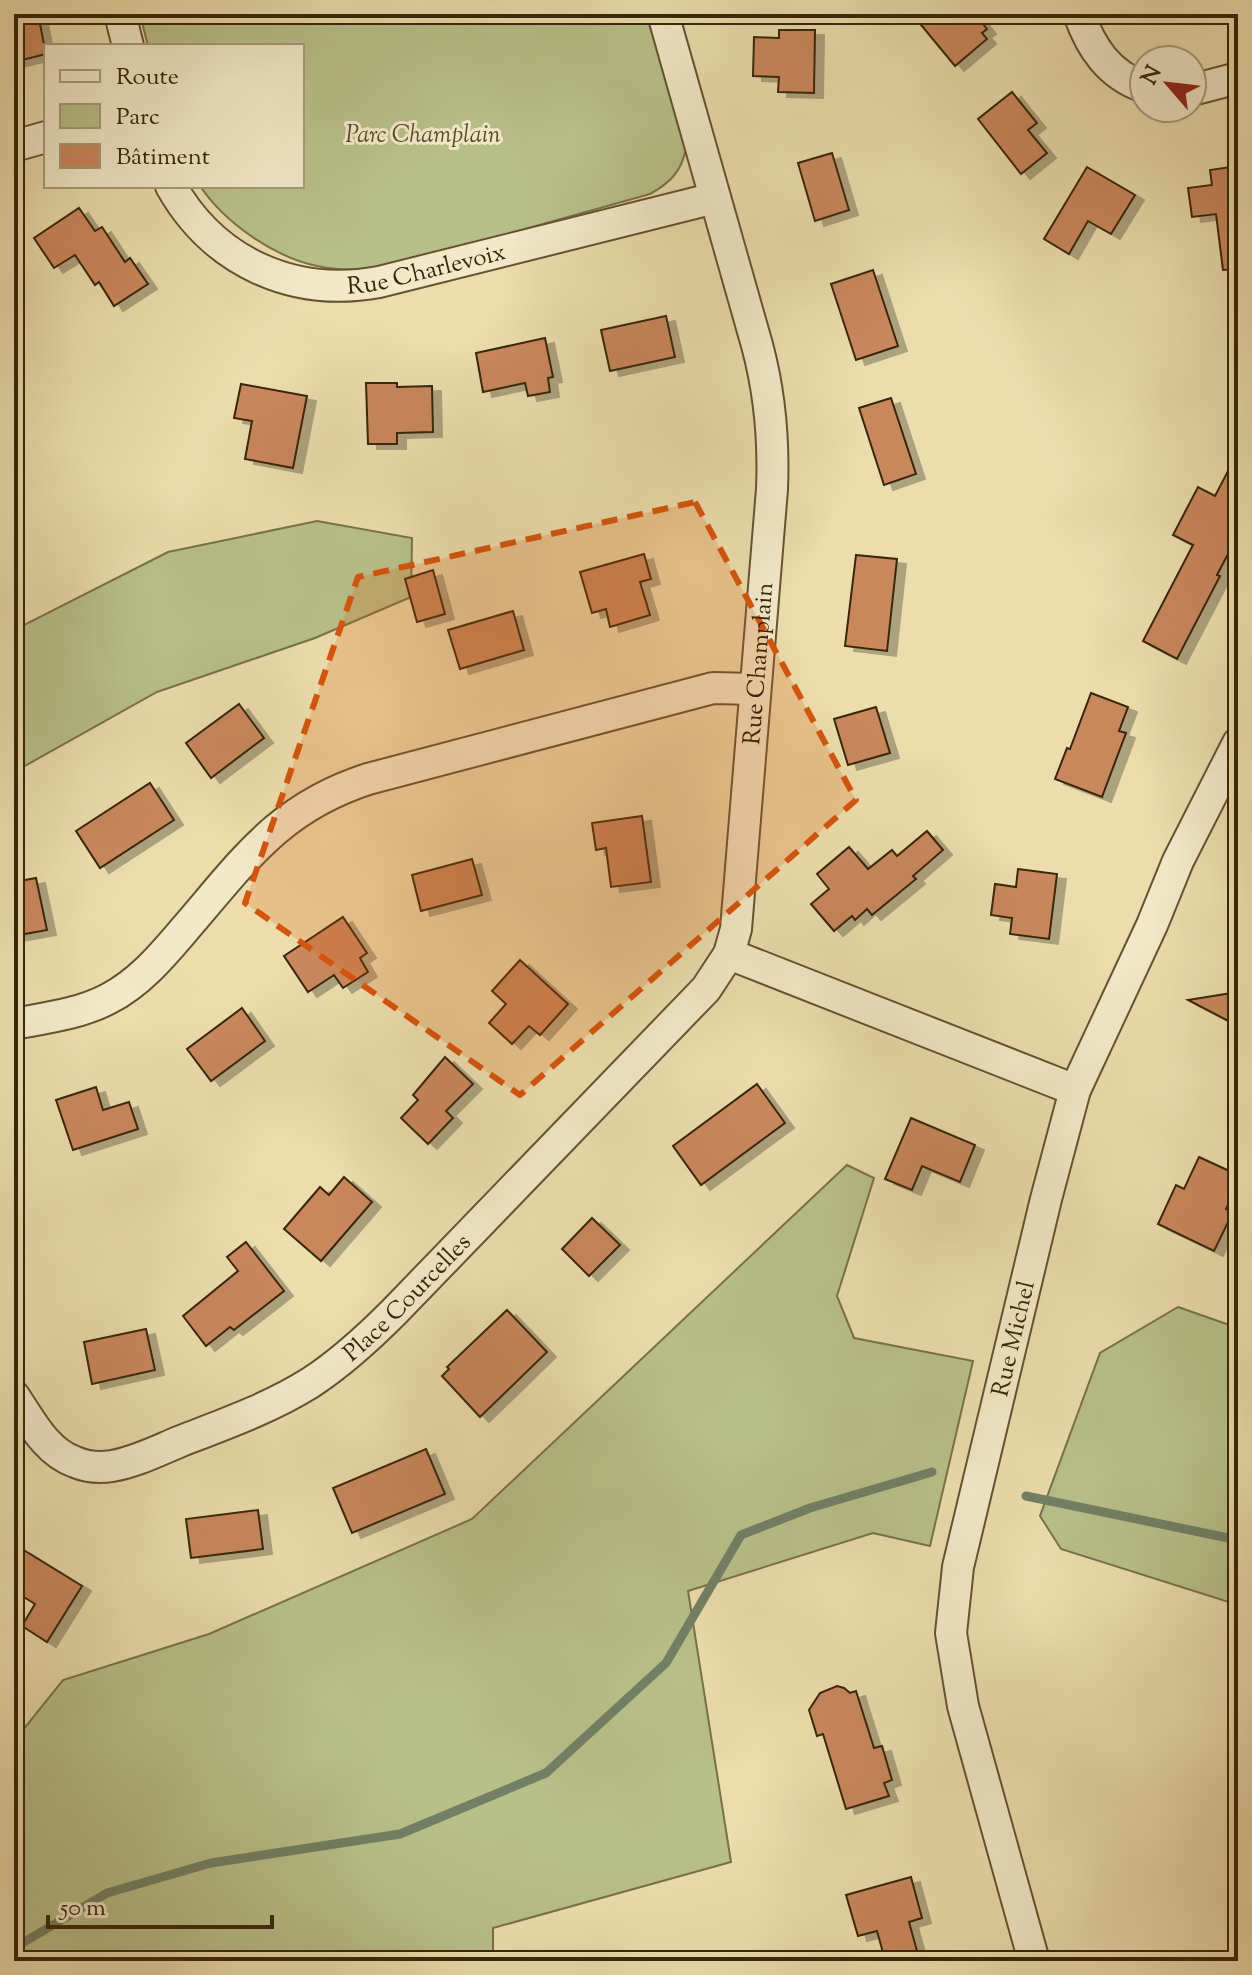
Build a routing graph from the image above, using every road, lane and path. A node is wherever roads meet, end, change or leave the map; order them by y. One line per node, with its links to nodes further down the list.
1 (120, 14): 4 (street)
2 (663, 14): 11 (street, Rue Champlain)
3 (1079, 14): 6 (street)
4 (128, 44)
5 (1238, 78): 7 (street)
6 (1128, 80)
7 (1208, 86)
8 (44, 138): 9 (street)
9 (14, 146)
10 (172, 188): 11 (street, Rue Charlevoix)
11 (715, 198): 12 (street, Rue Champlain)
12 (755, 689): 14 (street, Rue Champlain); 15 (street)
13 (1238, 743): 16 (street, Rue Michel)
14 (729, 954): 16 (street); 17 (street, Place Courcelles)
15 (14, 1024)
16 (1075, 1090): 18 (street, Rue Michel)
17 (14, 1396)
18 (1034, 1961)

